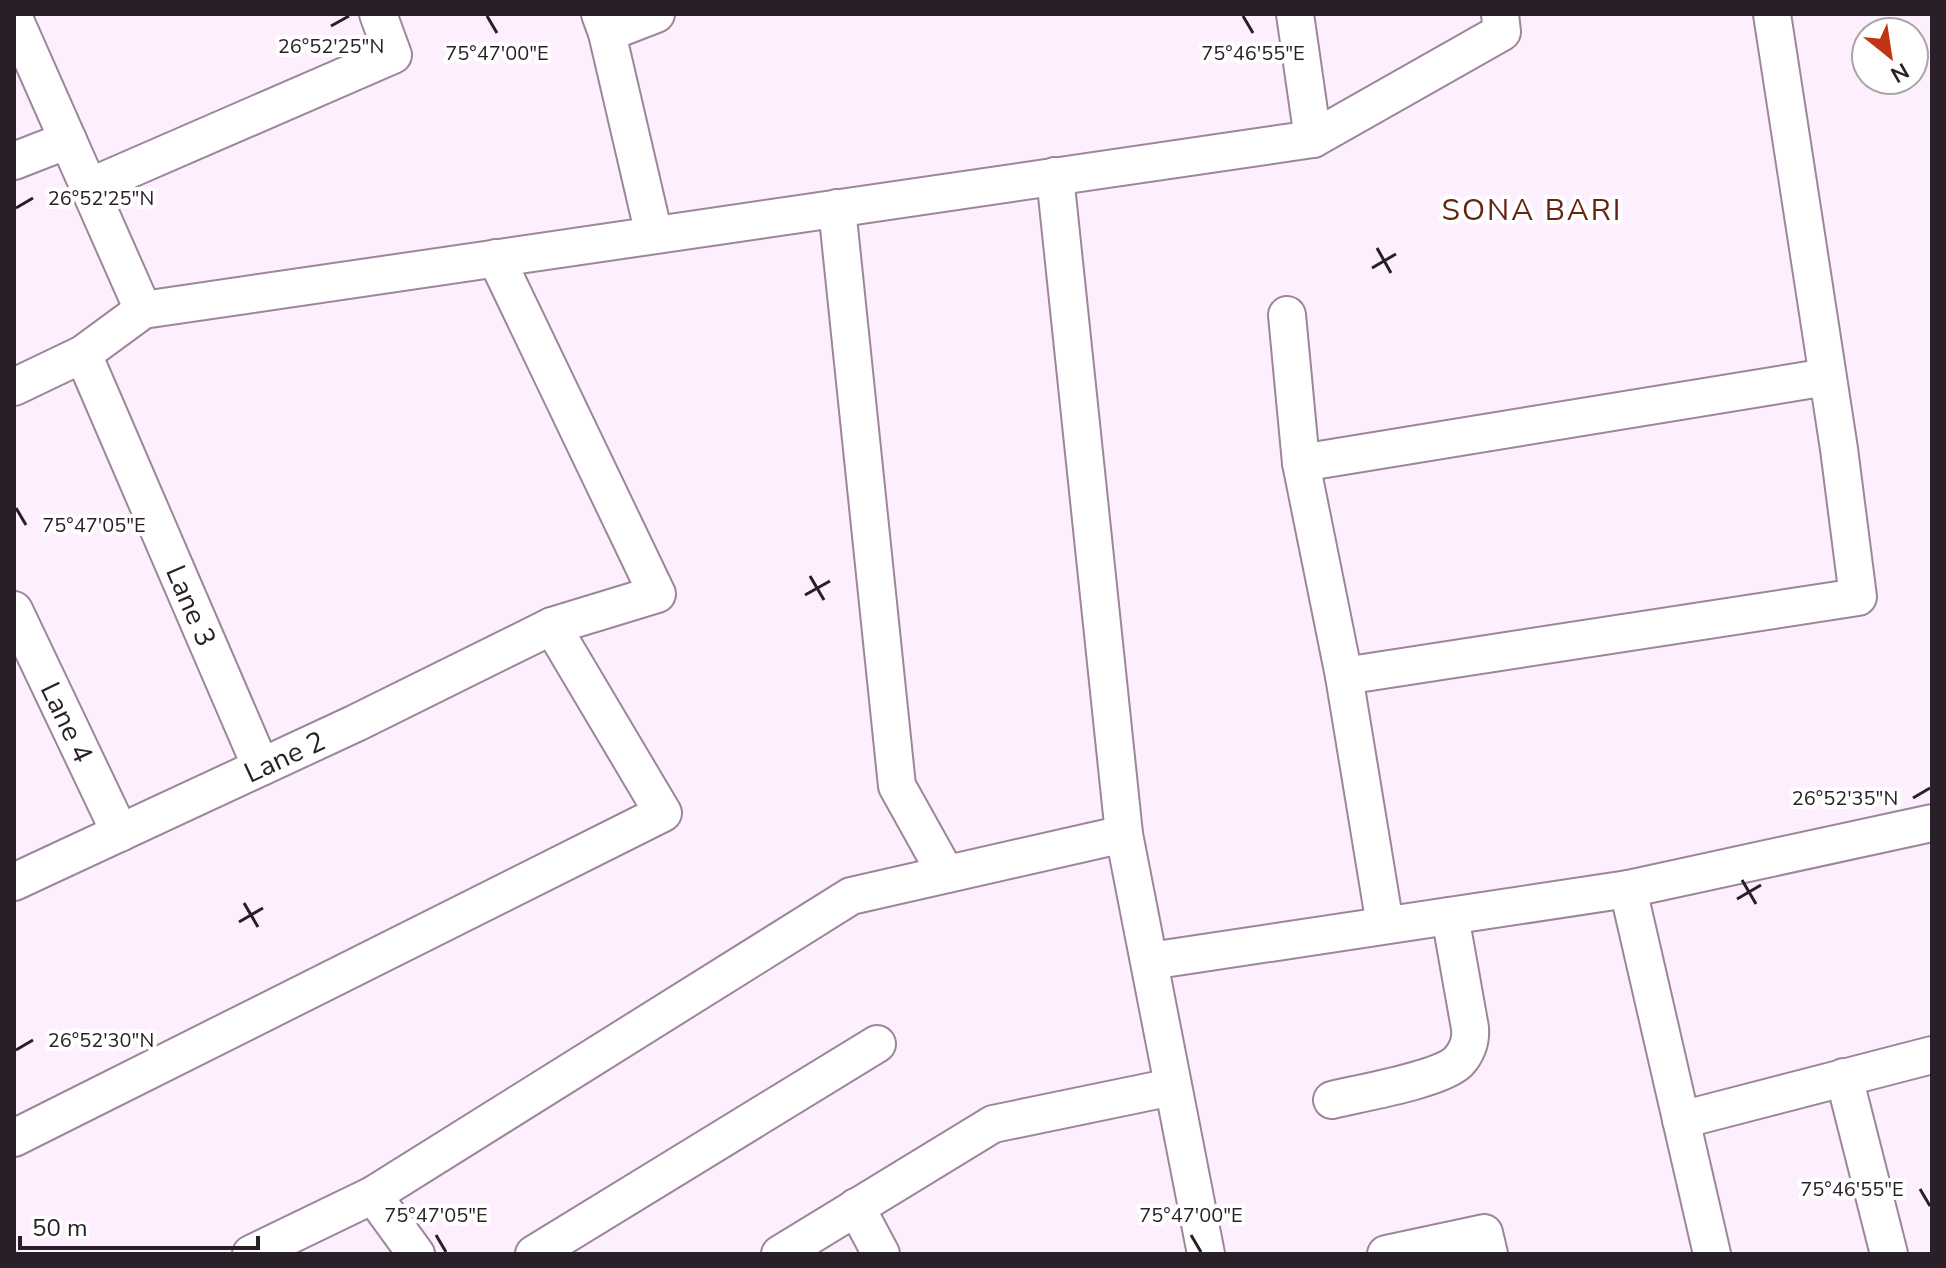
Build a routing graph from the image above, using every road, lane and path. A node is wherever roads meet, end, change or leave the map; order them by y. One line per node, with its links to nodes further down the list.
1 (378, 14): 12 (street)
2 (656, 14): 7 (street)
3 (1295, 14): 8 (street)
4 (1500, 14): 8 (street)
5 (1772, 14): 19 (street)
6 (14, 18): 9 (street)
7 (604, 23): 14 (street)
8 (1313, 139): 11 (street)
9 (68, 140): 10 (street); 12 (street)
10 (14, 161)
11 (1055, 176): 13 (street); 28 (street)
12 (89, 187): 16 (street)
13 (837, 208): 14 (street); 29 (street)
14 (654, 235): 15 (street)
15 (496, 258): 16 (street); 23 (street, Lane 2)
16 (143, 310): 18 (street)
17 (1287, 315): 21 (street)
18 (83, 354): 20 (street); 25 (street, Lane 3)
19 (1827, 377): 21 (street); 24 (street)
20 (14, 387)
21 (1301, 463): 24 (street)
22 (14, 610): 27 (street, Lane 4)
23 (552, 626): 25 (street, Lane 2); 41 (street)
24 (1344, 676): 33 (street)
25 (261, 767): 27 (street, Lane 2)
26 (1932, 823): 31 (street)
27 (120, 833): 30 (street, Lane 2)
28 (1124, 834): 29 (street); 34 (street)
29 (946, 874): 42 (street)
30 (14, 882)
31 (1628, 889): 32 (street); 40 (street)
32 (1450, 916): 33 (street); 39 (street)
33 (1385, 925): 34 (street)
34 (1150, 961): 38 (street)
35 (877, 1044): 44 (street)
36 (1932, 1055): 37 (street)
37 (1844, 1077): 40 (street); 54 (street)
38 (1172, 1087): 43 (street); 50 (street)
39 (1332, 1100)
40 (1681, 1120): 53 (street)
41 (14, 1138)
42 (373, 1195): 45 (street); 46 (street)
43 (856, 1207): 48 (street); 49 (street)
44 (575, 1243): 47 (street)
45 (251, 1254)
46 (416, 1254)
47 (534, 1254)
48 (780, 1254)
49 (881, 1254)
50 (1206, 1254)
51 (1386, 1254): 52 (street)
52 (1489, 1254)
53 (1712, 1254)
54 (1889, 1254)

